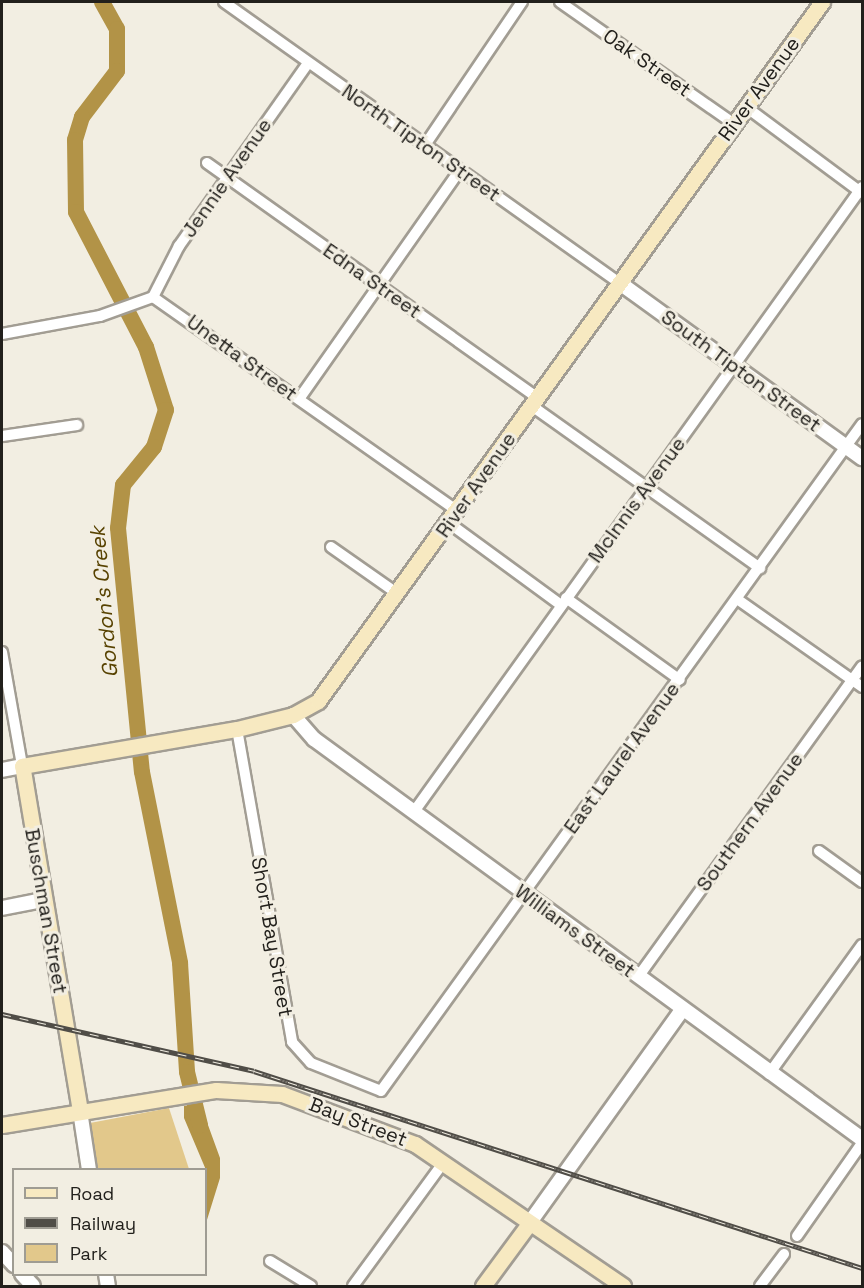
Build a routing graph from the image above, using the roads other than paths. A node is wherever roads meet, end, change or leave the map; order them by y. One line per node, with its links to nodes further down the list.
1 (224, 2): 5 (street, North Tipton Street)
2 (522, 2): 8 (street)
3 (560, 2): 7 (street, Oak Street)
4 (822, 2): 6 (main road, River Avenue)
5 (308, 63): 8 (street, North Tipton Street); 11 (street, Jennie Avenue)
6 (746, 107): 7 (main road, River Avenue); 12 (street)
7 (734, 124): 13 (main road, River Avenue)
8 (425, 145): 10 (street, North Tipton Street)
9 (207, 163): 11 (street, Edna Street)
10 (460, 170): 13 (street, North Tipton Street); 14 (street)
11 (227, 177): 14 (street, Edna Street); 15 (street, Jennie Avenue)
12 (862, 190): 17 (street, McInnis Avenue)
13 (620, 283): 17 (street, South Tipton Street); 19 (main road, River Avenue)
14 (380, 286): 18 (street); 19 (street, Edna Street)
15 (149, 299): 16 (street); 18 (street, Unetta Street)
16 (2, 334)
17 (734, 367): 23 (street, South Tipton Street); 25 (street, McInnis Avenue)
18 (299, 399): 26 (street, Unetta Street)
19 (535, 402): 25 (street, Edna Street); 26 (main road, River Avenue)
20 (862, 424): 23 (street, East Laurel Avenue)
21 (77, 425): 22 (street)
22 (2, 436)
23 (846, 447): 24 (street, South Tipton Street); 28 (street, East Laurel Avenue)
24 (862, 458)
25 (645, 487): 28 (street, Edna Street); 31 (street, McInnis Avenue)
26 (453, 517): 29 (main road, River Avenue); 31 (street, Unetta Street)
27 (331, 547): 29 (street)
28 (760, 568): 30 (street, East Laurel Avenue)
29 (398, 594): 37 (main road, River Avenue)
30 (737, 599): 34 (street, East Laurel Avenue); 35 (street)
31 (564, 602): 34 (street, Unetta Street); 41 (street, McInnis Avenue)
32 (2, 652): 39 (street, Buschman Street)
33 (862, 666): 35 (street, Southern Avenue)
34 (680, 680): 44 (street, East Laurel Avenue)
35 (852, 680): 36 (street); 48 (street, Southern Avenue)
36 (862, 687)
37 (293, 715): 38 (main road, River Avenue); 41 (street, Williams Street)
38 (237, 729): 39 (main road, River Avenue); 51 (street, Short Bay Street)
39 (22, 766): 40 (street, River Avenue); 45 (main road, Buschman Street)
40 (2, 770)
41 (413, 813): 44 (street, Williams Street)
42 (819, 851): 43 (street)
43 (862, 882)
44 (524, 893): 48 (street, Williams Street); 51 (street, East Laurel Avenue)
45 (43, 900): 46 (street); 52 (main road, Buschman Street)
46 (2, 908)
47 (862, 945): 50 (street)
48 (638, 977): 49 (street, Williams Street)
49 (682, 1010): 50 (street, Williams Street); 57 (street)
50 (769, 1074): 54 (street, Williams Street)
51 (381, 1091)
52 (80, 1111): 53 (main road, Bay Street); 55 (main road, Bay Street); 56 (street, Buschman Street)
53 (2, 1125)
54 (862, 1141): 58 (street)
55 (443, 1163): 57 (main road, Bay Street); 62 (street)
56 (89, 1168)
57 (528, 1225): 63 (main road); 64 (main road, Bay Street); 65 (main road, Bay Street)
58 (797, 1236)
59 (784, 1254): 66 (street)
60 (270, 1261): 61 (street)
61 (311, 1287)
62 (353, 1287)
63 (483, 1287)
64 (605, 1287)
65 (623, 1287)
66 (760, 1287)

